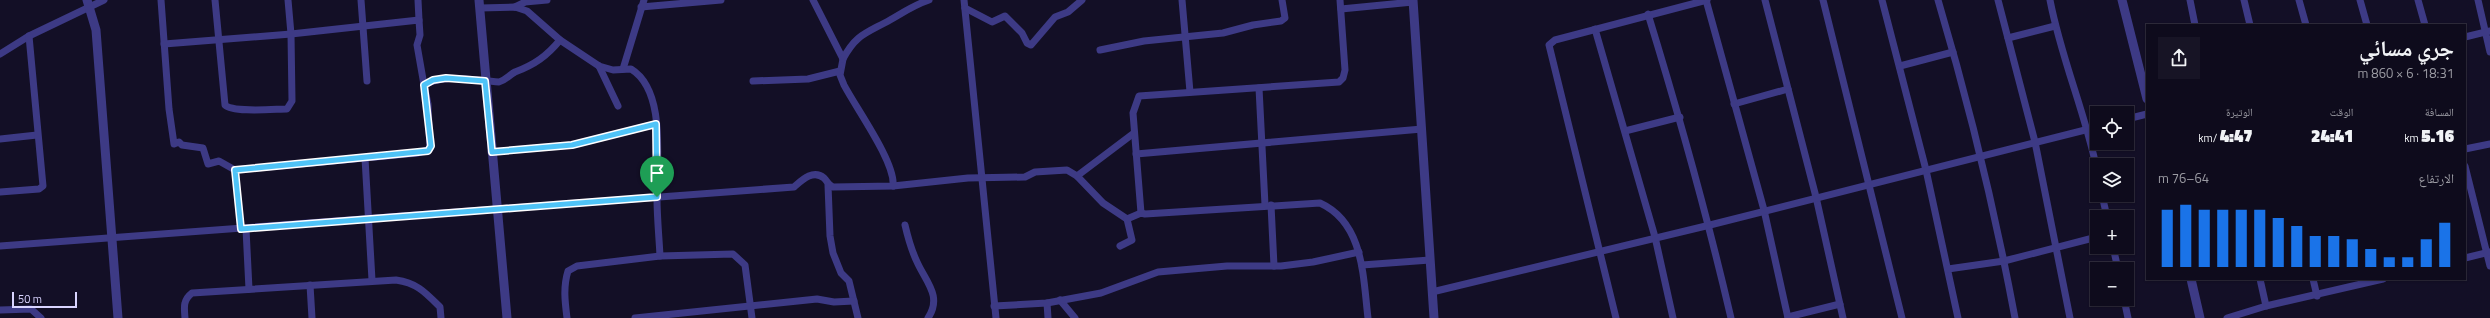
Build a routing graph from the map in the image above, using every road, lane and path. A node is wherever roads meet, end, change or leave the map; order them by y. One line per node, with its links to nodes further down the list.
1 (104, 0): 32 (street)
2 (161, 0): 55 (street)
3 (215, 0): 51 (street)
4 (288, 0): 48 (street)
5 (361, 0): 45 (street)
6 (418, 0): 38 (street)
7 (546, 0): 34 (street)
8 (721, 0): 31 (street)
9 (813, 0): 60 (street)
10 (929, 0): 60 (street)
11 (964, 0): 35 (street)
12 (1082, 0): 35 (street)
13 (1182, 0): 52 (street)
14 (1282, 0): 52 (street)
15 (1340, 0): 36 (street)
16 (1707, 0): 37 (street); 73 (street)
17 (1765, 0): 70 (street)
18 (1823, 0): 100 (street)
19 (1882, 0): 62 (street)
20 (1938, 0): 57 (street)
21 (1998, 0): 53 (street)
22 (2050, 0): 44 (street)
23 (2122, 0): 72 (street)
24 (2190, 0): 39 (street)
25 (2244, 0): 40 (street)
26 (2299, 0): 41 (street)
27 (2360, 0): 42 (street)
28 (2418, 0): 43 (street)
29 (2478, 0): 47 (street)
30 (1413, 1): 36 (street); 79 (street)
31 (643, 3): 63 (street)
32 (89, 4): 49 (street); 115 (street)
33 (480, 4): 34 (street); 66 (street)
34 (515, 7): 54 (street)
35 (964, 8): 98 (street)
36 (1341, 9): 69 (street)
37 (1648, 14): 46 (street); 76 (street)
38 (419, 20): 45 (street); 68 (street)
39 (2195, 24)
40 (2250, 24)
41 (2306, 24)
42 (2367, 24)
43 (2425, 24)
44 (2055, 26): 53 (street); 80 (street)
45 (364, 27): 48 (street); 65 (street)
46 (1595, 29): 81 (street); 120 (street)
47 (2488, 32): 50 (street); 58 (street)
48 (291, 34): 51 (street); 51 (street)
49 (29, 36): 59 (street); 83 (street)
50 (2466, 37)
51 (217, 38): 55 (street)
52 (1185, 38): 56 (street); 71 (street)
53 (2008, 38): 86 (street)
54 (560, 40): 61 (street); 66 (street)
55 (164, 44): 94 (street)
56 (1100, 50)
57 (1953, 52): 62 (street); 91 (street)
58 (2490, 52)
59 (0, 54)
60 (843, 59): 64 (street)
61 (598, 66): 63 (street); 74 (street)
62 (1900, 66): 95 (street)
63 (623, 69): 78 (street)
64 (840, 71): 67 (street); 101 (street)
65 (367, 81)
66 (485, 81): 68 (street); 89 (street)
67 (753, 81)
68 (424, 85): 92 (street)
69 (1259, 88): 71 (street); 85 (street)
70 (1788, 89): 73 (street); 104 (street)
71 (1190, 92): 82 (street)
72 (2146, 95)
73 (1734, 104): 107 (street)
74 (618, 106)
75 (2146, 114): 77 (street)
76 (1680, 117): 81 (street); 112 (street)
77 (2134, 117)
78 (656, 124): 89 (street); 103 (street)
79 (1422, 129): 85 (street); 125 (street)
80 (2088, 129): 86 (street); 93 (street)
81 (1625, 131): 114 (street)
82 (1134, 133): 90 (street); 97 (street)
83 (37, 136): 84 (street); 102 (street)
84 (0, 139)
85 (1263, 142): 90 (street); 105 (street)
86 (2035, 142): 91 (street); 119 (street)
87 (2490, 144): 88 (street)
88 (2466, 149)
89 (492, 152): 106 (street)
90 (1136, 154): 108 (street)
91 (1979, 156): 95 (street); 126 (street)
92 (365, 158): 94 (street); 110 (street)
93 (2094, 158)
94 (235, 170): 113 (street)
95 (1926, 170): 100 (street); 130 (street)
96 (2466, 170): 122 (street)
97 (1077, 176): 98 (street); 109 (street)
98 (981, 179): 101 (street); 145 (street)
99 (828, 185): 101 (street); 103 (street); 141 (street)
100 (1869, 185): 104 (street); 170 (street)
101 (893, 186)
102 (0, 192)
103 (657, 197): 106 (street); 123 (street)
104 (1816, 197): 107 (street); 143 (street)
105 (1268, 205): 108 (street); 121 (street); 127 (street)
106 (497, 210): 110 (street); 154 (street)
107 (1764, 210): 112 (street); 168 (street)
108 (1141, 212): 109 (street)
109 (1127, 219): 118 (street)
110 (370, 220): 113 (street); 131 (street)
111 (905, 225): 159 (street)
112 (1710, 225): 114 (street); 167 (street)
113 (244, 229): 115 (street); 137 (street)
114 (1655, 237): 120 (street); 166 (street)
115 (112, 239): 117 (street); 150 (street)
116 (2090, 239): 119 (street)
117 (0, 246)
118 (1120, 246)
119 (2058, 248): 126 (street); 173 (street)
120 (1600, 251): 138 (street); 165 (street)
121 (1359, 252): 127 (street); 128 (street)
122 (2488, 252): 124 (street); 129 (street)
123 (660, 256): 144 (street); 155 (street)
124 (2466, 258)
125 (1430, 260): 128 (street); 138 (street)
126 (2004, 261): 130 (street); 172 (street)
127 (1274, 266): 140 (street)
128 (1362, 266): 163 (street)
129 (2490, 266)
130 (1948, 269): 171 (street)
131 (372, 280): 136 (street); 153 (street)
132 (2190, 280): 175 (street)
133 (2260, 280): 147 (street)
134 (2313, 280): 139 (street)
135 (2369, 281): 139 (street)
136 (310, 285): 137 (street); 152 (street)
137 (249, 289): 151 (street)
138 (1432, 292): 164 (street)
139 (2317, 296): 147 (street)
140 (1060, 300): 142 (street); 162 (street)
141 (854, 301): 144 (street); 158 (street)
142 (1047, 303): 145 (street); 161 (street)
143 (1840, 304): 168 (street); 169 (street)
144 (751, 306): 156 (street); 157 (street)
145 (994, 306): 160 (street)
146 (2125, 306): 174 (street)
147 (2266, 306): 176 (street)
148 (0, 310): 149 (street)
149 (41, 318)
150 (118, 318)
151 (185, 318)
152 (312, 318)
153 (441, 318)
154 (506, 318)
155 (567, 318)
156 (635, 318)
157 (752, 318)
158 (858, 318)
159 (928, 318)
160 (996, 318)
161 (1048, 318)
162 (1075, 318)
163 (1368, 318)
164 (1434, 318)
165 (1616, 318)
166 (1673, 318)
167 (1731, 318)
168 (1788, 318)
169 (1843, 318)
170 (1902, 318)
171 (1958, 318)
172 (2015, 318)
173 (2070, 318)
174 (2128, 318)
175 (2200, 318)
176 (2227, 318)

